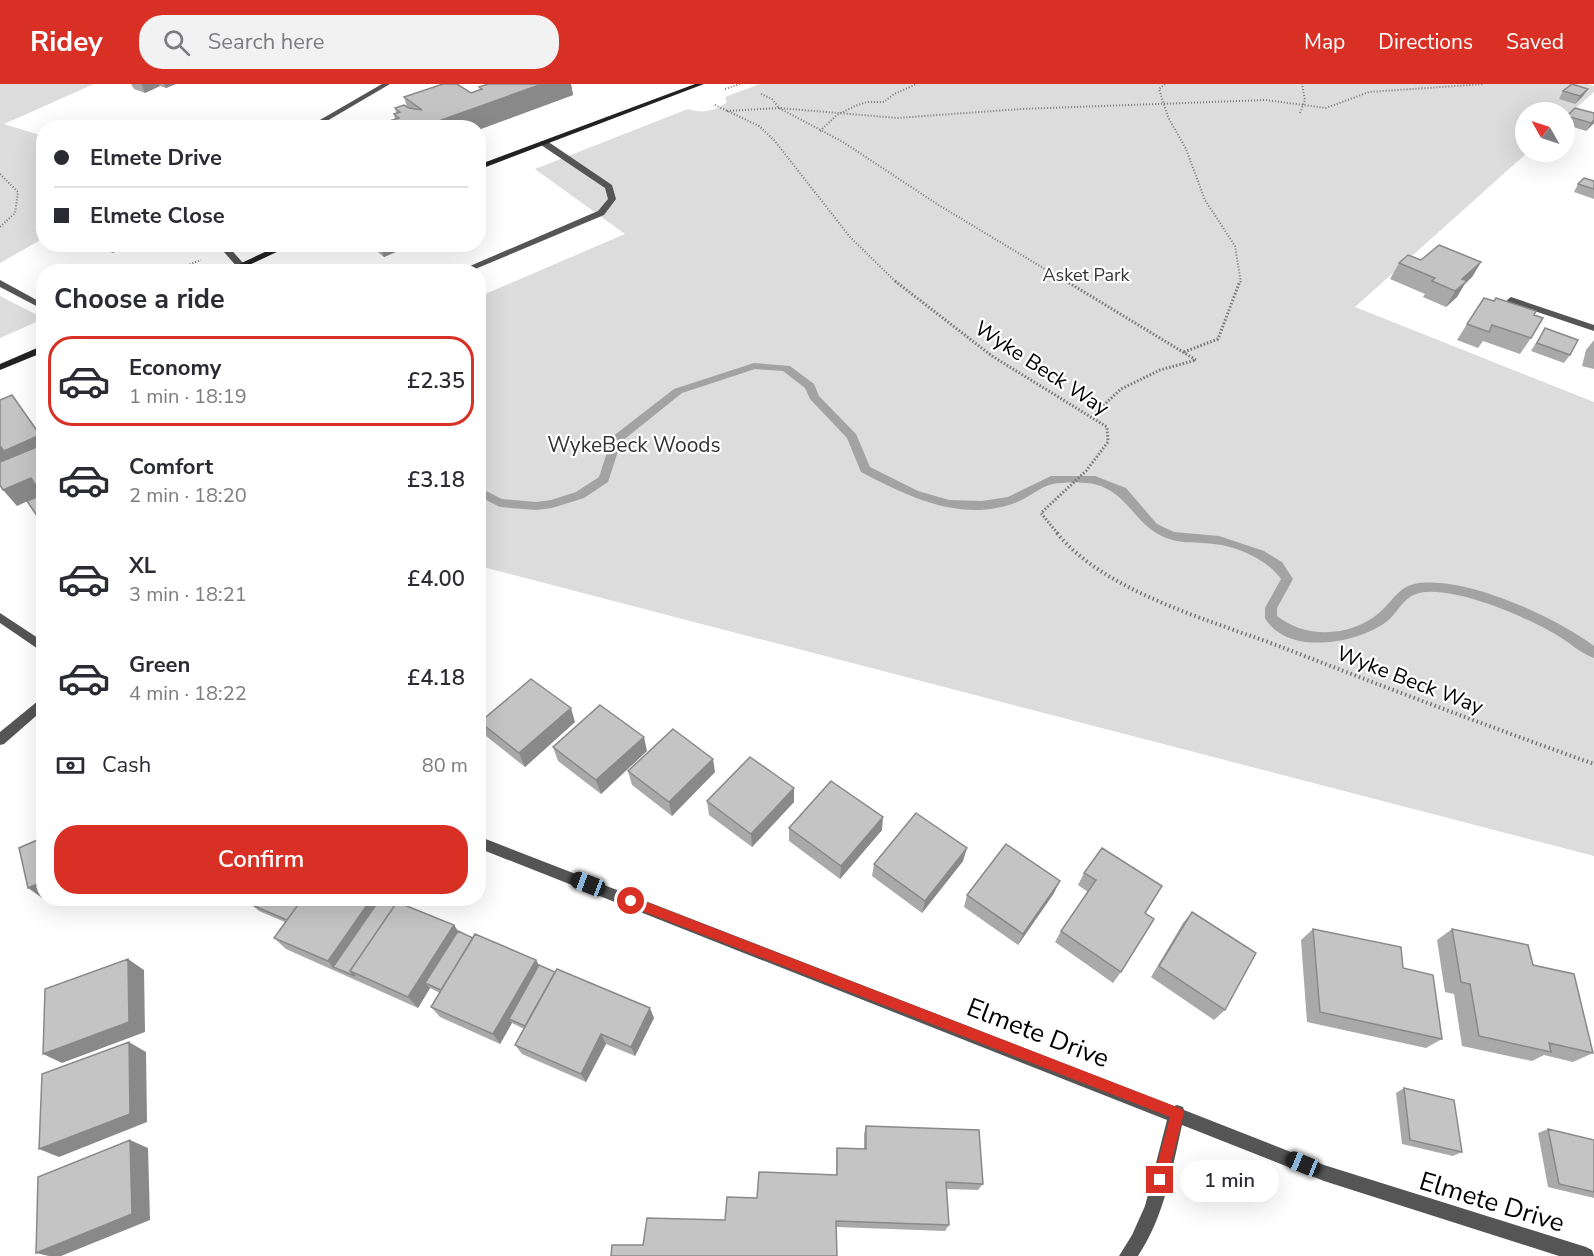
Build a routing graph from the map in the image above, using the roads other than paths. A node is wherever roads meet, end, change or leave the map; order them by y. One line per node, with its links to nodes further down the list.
1 (387, 84): 3 (street)
2 (701, 84): 4 (street)
3 (323, 120)
4 (544, 143): 5 (street); 10 (street)
5 (486, 165)
6 (228, 252): 8 (street)
7 (272, 252): 9 (street)
8 (239, 264)
9 (245, 264)
10 (479, 264)
11 (0, 283): 13 (street)
12 (1511, 300): 14 (street)
13 (36, 303)
14 (1594, 328)
15 (36, 352): 16 (street)
16 (0, 368)
17 (0, 617): 18 (street)
18 (36, 643)
19 (36, 708): 20 (street)
20 (0, 740)
21 (486, 845): 22 (street, Elmete Drive)
22 (1177, 1113): 23 (street); 24 (street, Elmete Drive)
23 (1128, 1256)
24 (1586, 1256)

